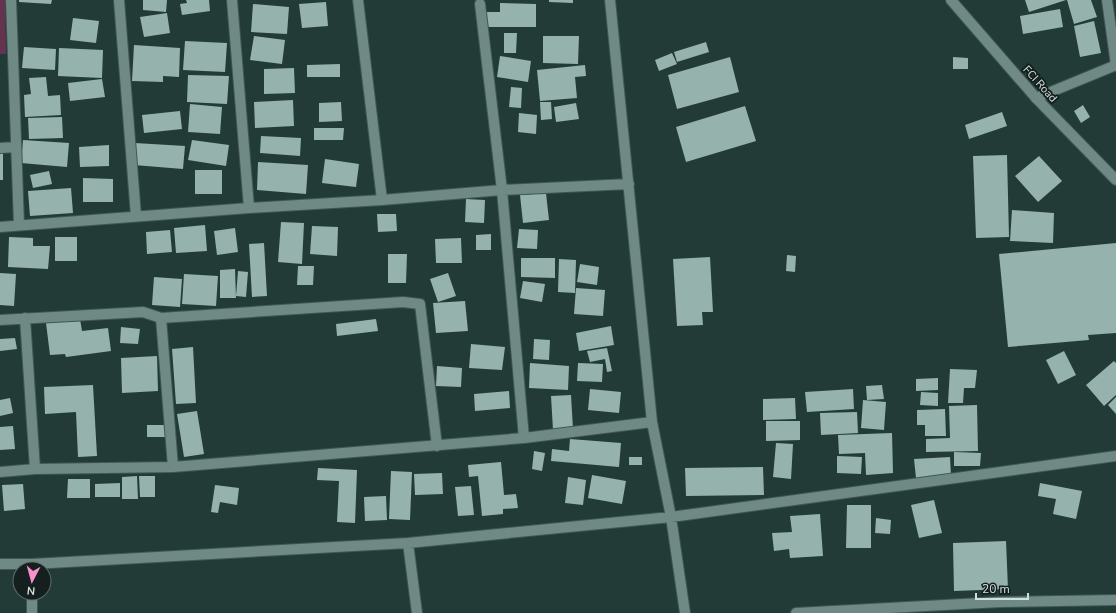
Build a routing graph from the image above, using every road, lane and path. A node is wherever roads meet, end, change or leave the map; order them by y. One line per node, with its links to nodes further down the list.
1 (11, 0): 10 (street)
2 (119, 0): 17 (street)
3 (232, 0): 16 (street)
4 (358, 0): 15 (street)
5 (610, 0): 13 (street)
6 (951, 0): 9 (street, FCI Road)
7 (1107, 0): 9 (street)
8 (480, 4): 14 (street)
9 (1036, 98): 12 (street, FCI Road)
10 (16, 147): 11 (street); 18 (street)
11 (0, 148)
12 (1116, 180)
13 (629, 184): 14 (street); 23 (street)
14 (502, 190): 15 (street); 24 (street)
15 (382, 200): 16 (street)
16 (249, 208): 17 (street)
17 (136, 216): 18 (street)
18 (19, 225): 19 (street)
19 (0, 227)
20 (25, 318): 21 (street); 22 (street); 28 (street)
21 (161, 318): 25 (street); 27 (street)
22 (0, 320)
23 (652, 422): 24 (street); 30 (street)
24 (524, 438): 25 (street)
25 (437, 446): 27 (street)
26 (1116, 456): 30 (street)
27 (173, 467): 28 (street)
28 (35, 470): 29 (street)
29 (0, 472)
30 (671, 517): 31 (street); 39 (street)
31 (408, 543): 34 (street); 38 (street)
32 (0, 564): 33 (street)
33 (12, 565)
34 (52, 566)
35 (1116, 600): 40 (street)
36 (32, 601): 37 (street)
37 (32, 613)
38 (417, 613)
39 (685, 613)
40 (796, 613)

